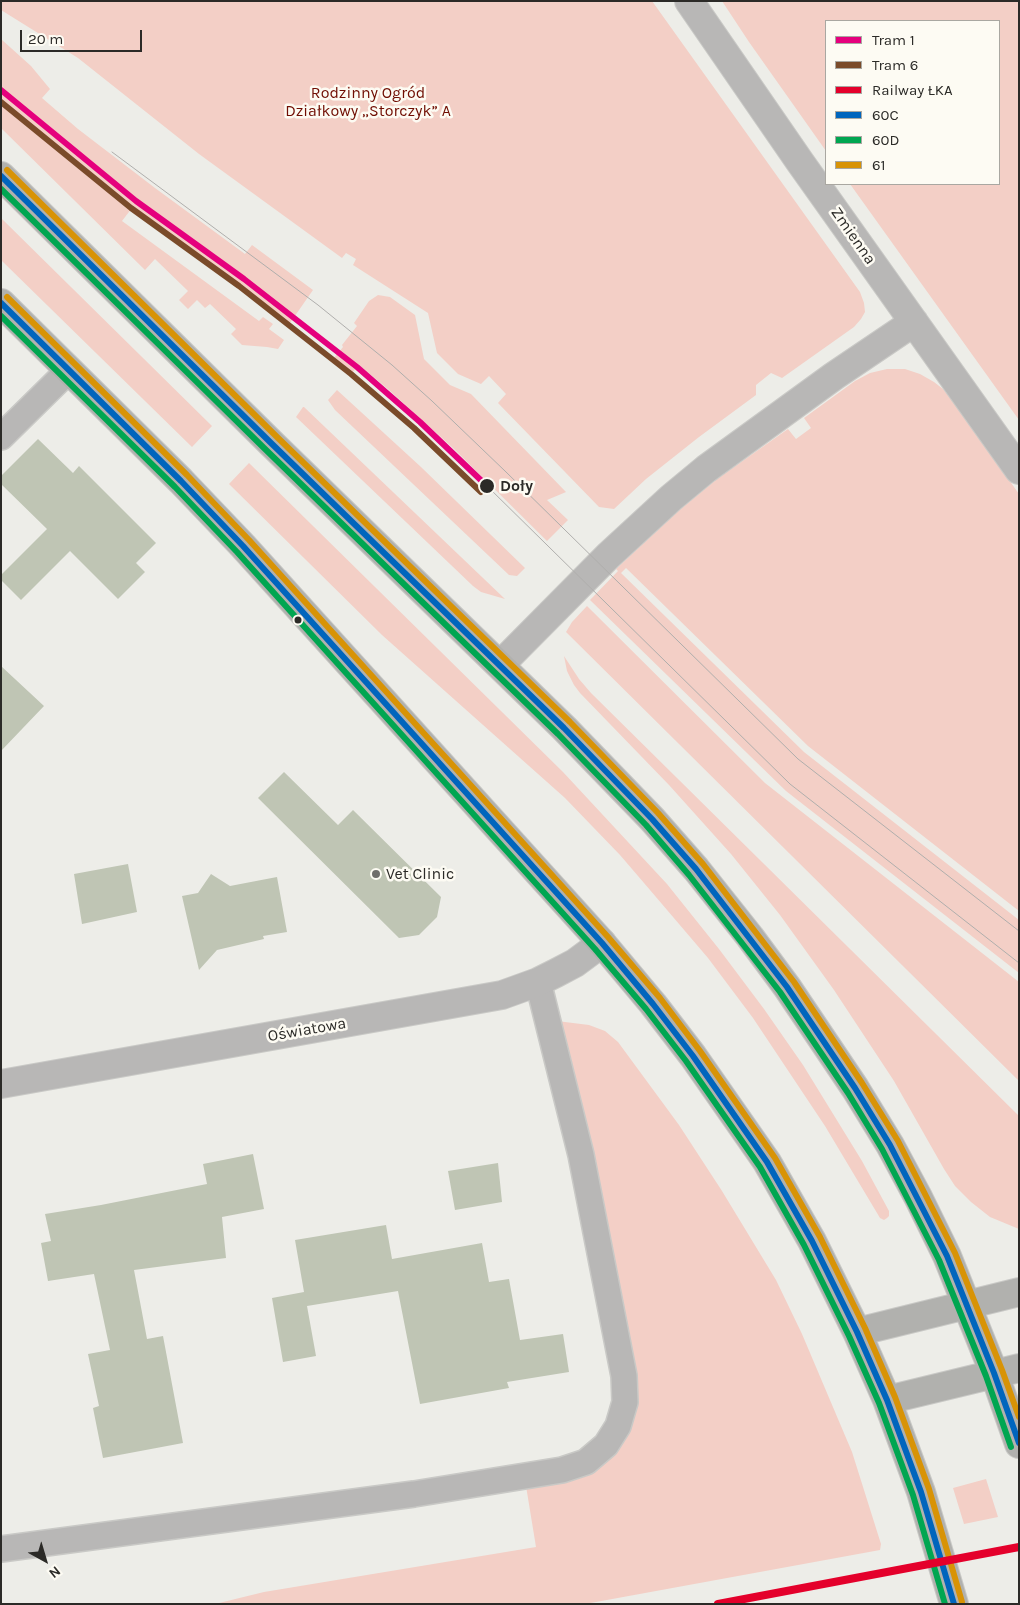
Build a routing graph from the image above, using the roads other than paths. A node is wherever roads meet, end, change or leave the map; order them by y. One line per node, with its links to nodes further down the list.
1 (690, 1): 4 (street, Zmienna)
2 (1, 176): 8 (main road)
3 (1, 303): 5 (main road)
4 (914, 322): 7 (street, Zmienna); 8 (street)
5 (69, 370): 6 (lane); 9 (main road)
6 (1, 437)
7 (1019, 470)
8 (500, 666): 13 (main road)
9 (602, 943): 10 (street, Oświatowa); 14 (main road)
10 (538, 982): 11 (street, Oświatowa); 18 (lane)
11 (1, 1084)
12 (1019, 1292): 13 (main road)
13 (968, 1305): 14 (main road); 15 (main road)
14 (857, 1332): 16 (main road)
15 (1006, 1371): 16 (main road); 17 (main road)
16 (887, 1400): 19 (main road)
17 (1019, 1444)
18 (1, 1549)
19 (954, 1604)

